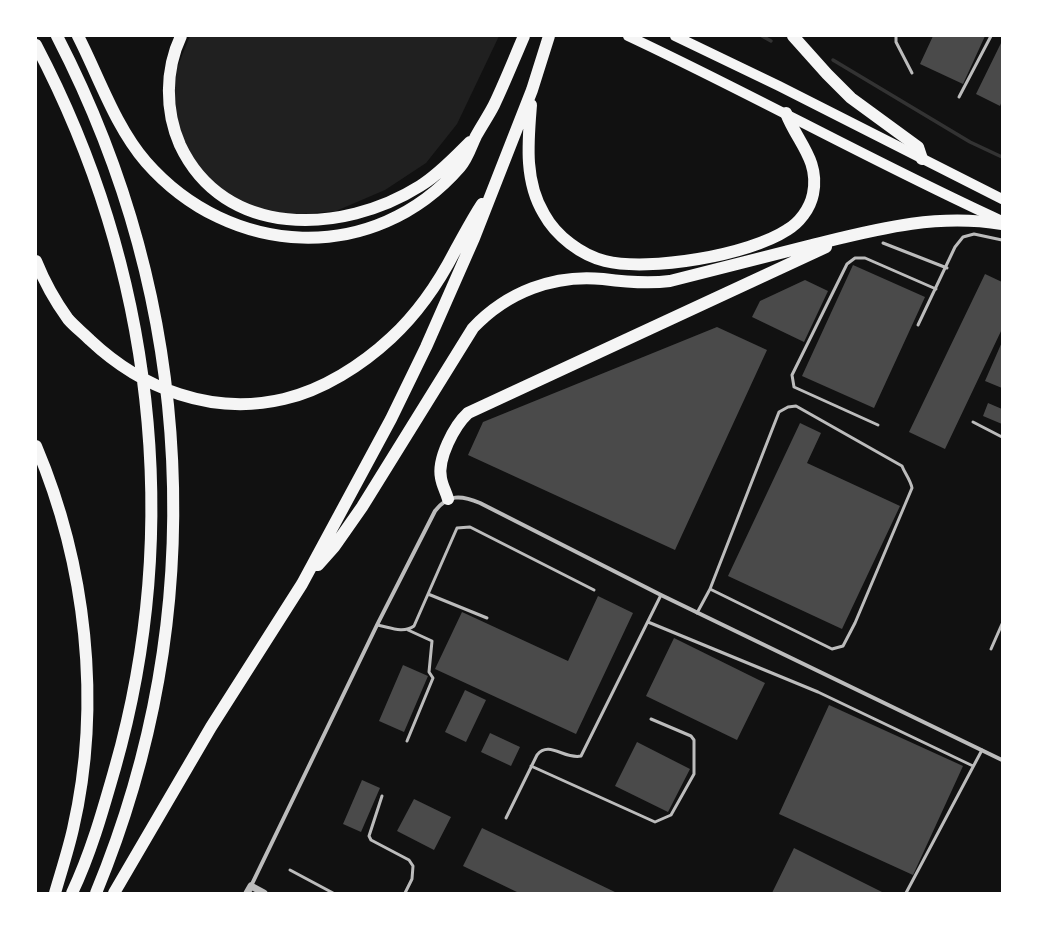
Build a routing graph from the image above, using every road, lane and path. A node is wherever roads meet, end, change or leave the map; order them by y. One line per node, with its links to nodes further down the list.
1 (57, 36): 57 (highway)
2 (78, 36): 16 (highway)
3 (181, 36): 16 (highway)
4 (524, 36): 16 (highway)
5 (549, 36): 13 (highway)
6 (628, 36): 15 (main road)
7 (675, 36): 17 (main road)
8 (793, 36): 17 (highway)
9 (896, 36): 12 (lane)
10 (991, 36): 14 (lane)
11 (36, 45): 56 (highway)
12 (912, 73)
13 (532, 90): 15 (highway); 18 (highway)
14 (959, 97)
15 (786, 113): 20 (main road)
16 (476, 136)
17 (922, 159): 19 (main road)
18 (495, 187): 24 (highway); 33 (highway)
19 (1002, 199)
20 (1002, 223): 21 (highway)
21 (838, 239): 32 (highway); 33 (highway)
22 (1002, 240): 25 (lane)
23 (883, 243): 25 (lane)
24 (36, 261)
25 (947, 268): 26 (lane)
26 (936, 289): 27 (lane); 29 (lane)
27 (918, 325)
28 (973, 422): 30 (lane)
29 (878, 426)
30 (1002, 437)
31 (36, 446): 55 (highway)
32 (448, 499): 37 (street); 41 (street)
33 (302, 584): 58 (highway)
34 (710, 589): 34 (lane); 38 (lane)
35 (594, 590): 36 (lane)
36 (428, 594): 39 (lane); 43 (lane)
37 (661, 595): 38 (street); 40 (lane)
38 (697, 613): 47 (street)
39 (487, 618)
40 (648, 622): 49 (lane); 50 (lane)
41 (377, 624): 43 (lane); 54 (street)
42 (1002, 624): 44 (lane)
43 (408, 630): 46 (lane)
44 (991, 649)
45 (651, 719): 49 (lane)
46 (407, 741)
47 (982, 750): 48 (street); 50 (lane)
48 (1002, 760)
49 (531, 766): 52 (lane)
50 (973, 766): 63 (lane)
51 (382, 796): 62 (lane)
52 (506, 818)
53 (290, 870): 61 (lane)
54 (251, 886): 59 (street); 60 (street)
55 (55, 893)
56 (72, 893)
57 (96, 893)
58 (114, 893)
59 (247, 893)
60 (264, 893)
61 (333, 893)
62 (405, 893)
63 (906, 893)

